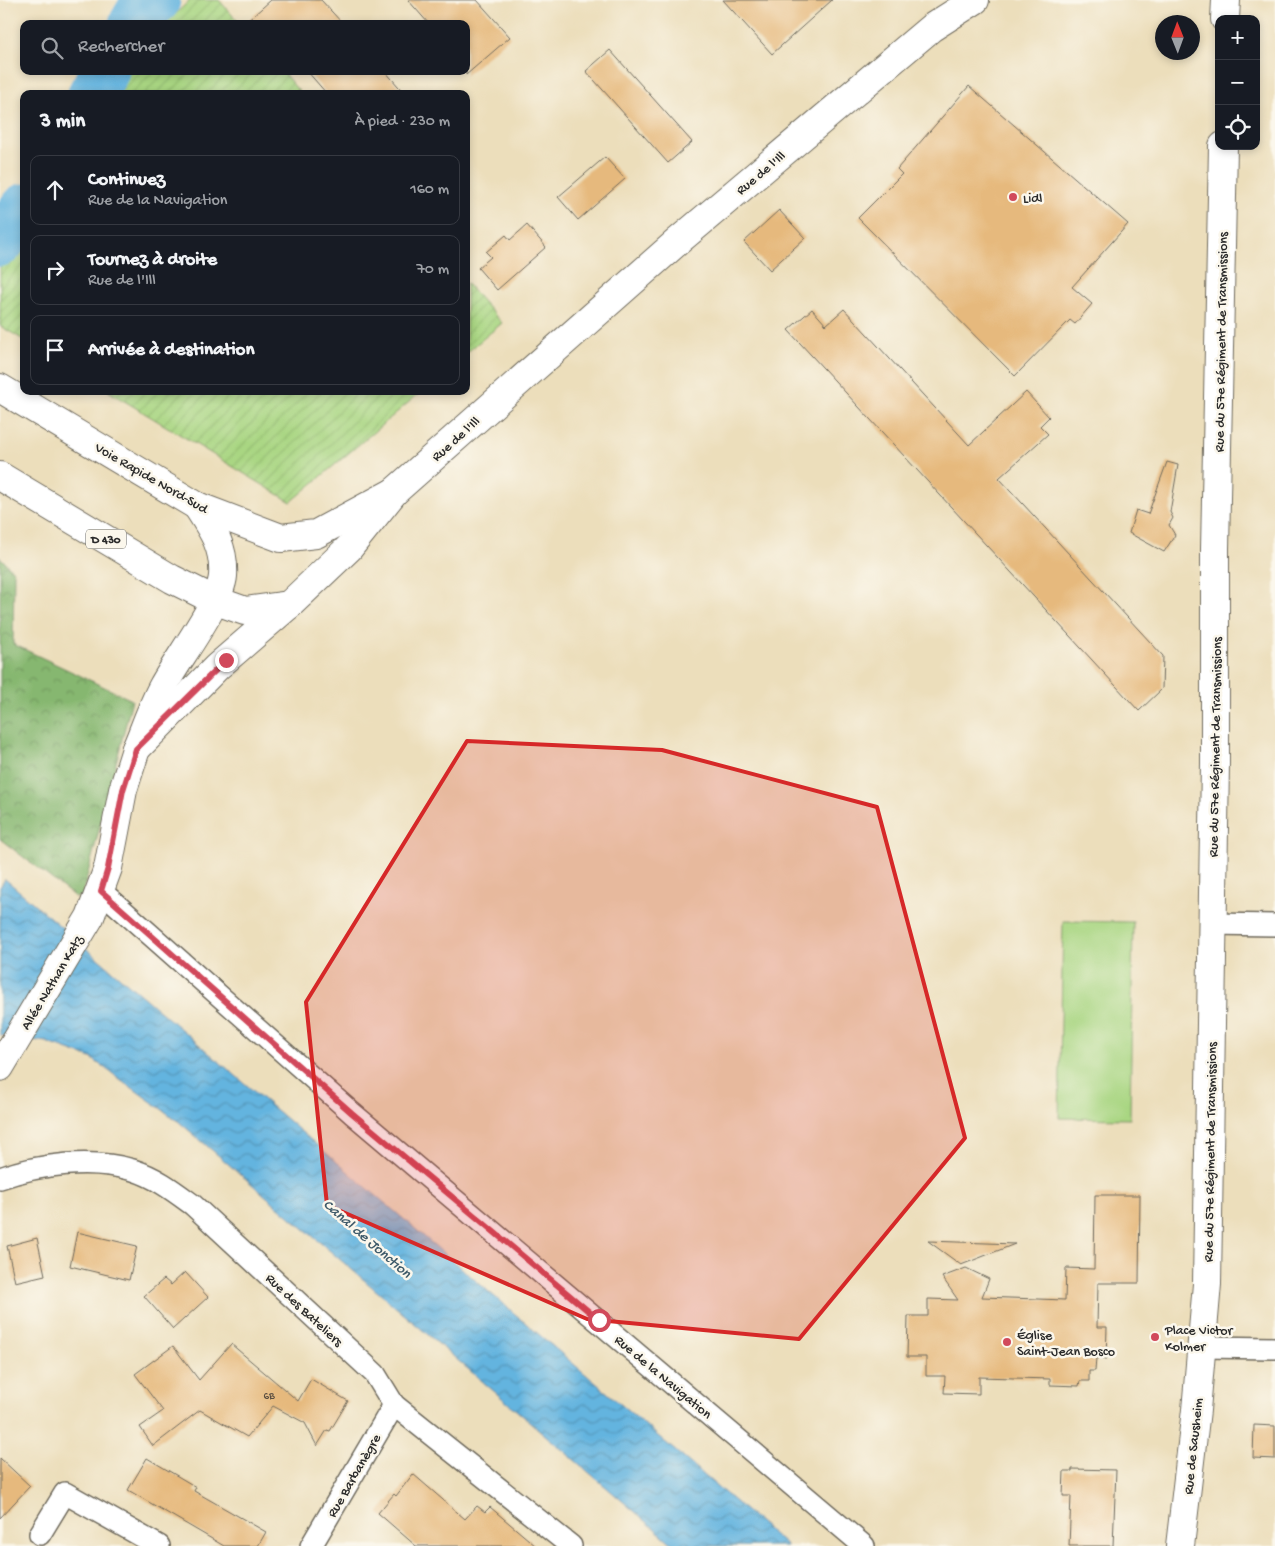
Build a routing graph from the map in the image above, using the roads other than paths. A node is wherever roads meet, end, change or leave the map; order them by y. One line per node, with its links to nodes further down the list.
1 (955, 0): 5 (main road, Rue de l'Ill)
2 (975, 0): 5 (main road, Rue de l'Ill)
3 (1226, 0): 4 (main road)
4 (1226, 15)
5 (931, 28): 9 (main road, Rue de l'Ill)
6 (1223, 150): 16 (main road, Rue du 57e Régiment de Transmissions)
7 (0, 388): 10 (main road, Voie Rapide Nord-Sud)
8 (0, 476): 11 (main road, D 430)
9 (394, 492): 10 (main road, Voie Rapide Nord-Sud); 12 (main road, Rue de l'Ill)
10 (197, 506): 11 (main road)
11 (214, 600): 12 (main road, D 430); 13 (main road)
12 (289, 605): 13 (main road, Rue de l'Ill)
13 (136, 749): 14 (main road, Rue de l'Ill)
14 (101, 891): 15 (main road, Rue de l'Ill); 27 (street, Rue de la Navigation)
15 (87, 924): 18 (main road, Allée Nathan Katz)
16 (1211, 924): 17 (street); 20 (main road, Rue du 57e Régiment de Transmissions)
17 (1275, 925)
18 (3, 1061)
19 (0, 1178): 22 (street, Rue des Bateliers)
20 (1202, 1347): 21 (street); 28 (main road, Rue de Sausheim)
21 (1275, 1348)
22 (394, 1405): 25 (street, Rue Barbanègre); 26 (street, Rue des Bateliers)
23 (40, 1534): 24 (street)
24 (159, 1546)
25 (311, 1546)
26 (571, 1546)
27 (864, 1546)
28 (1180, 1546)

